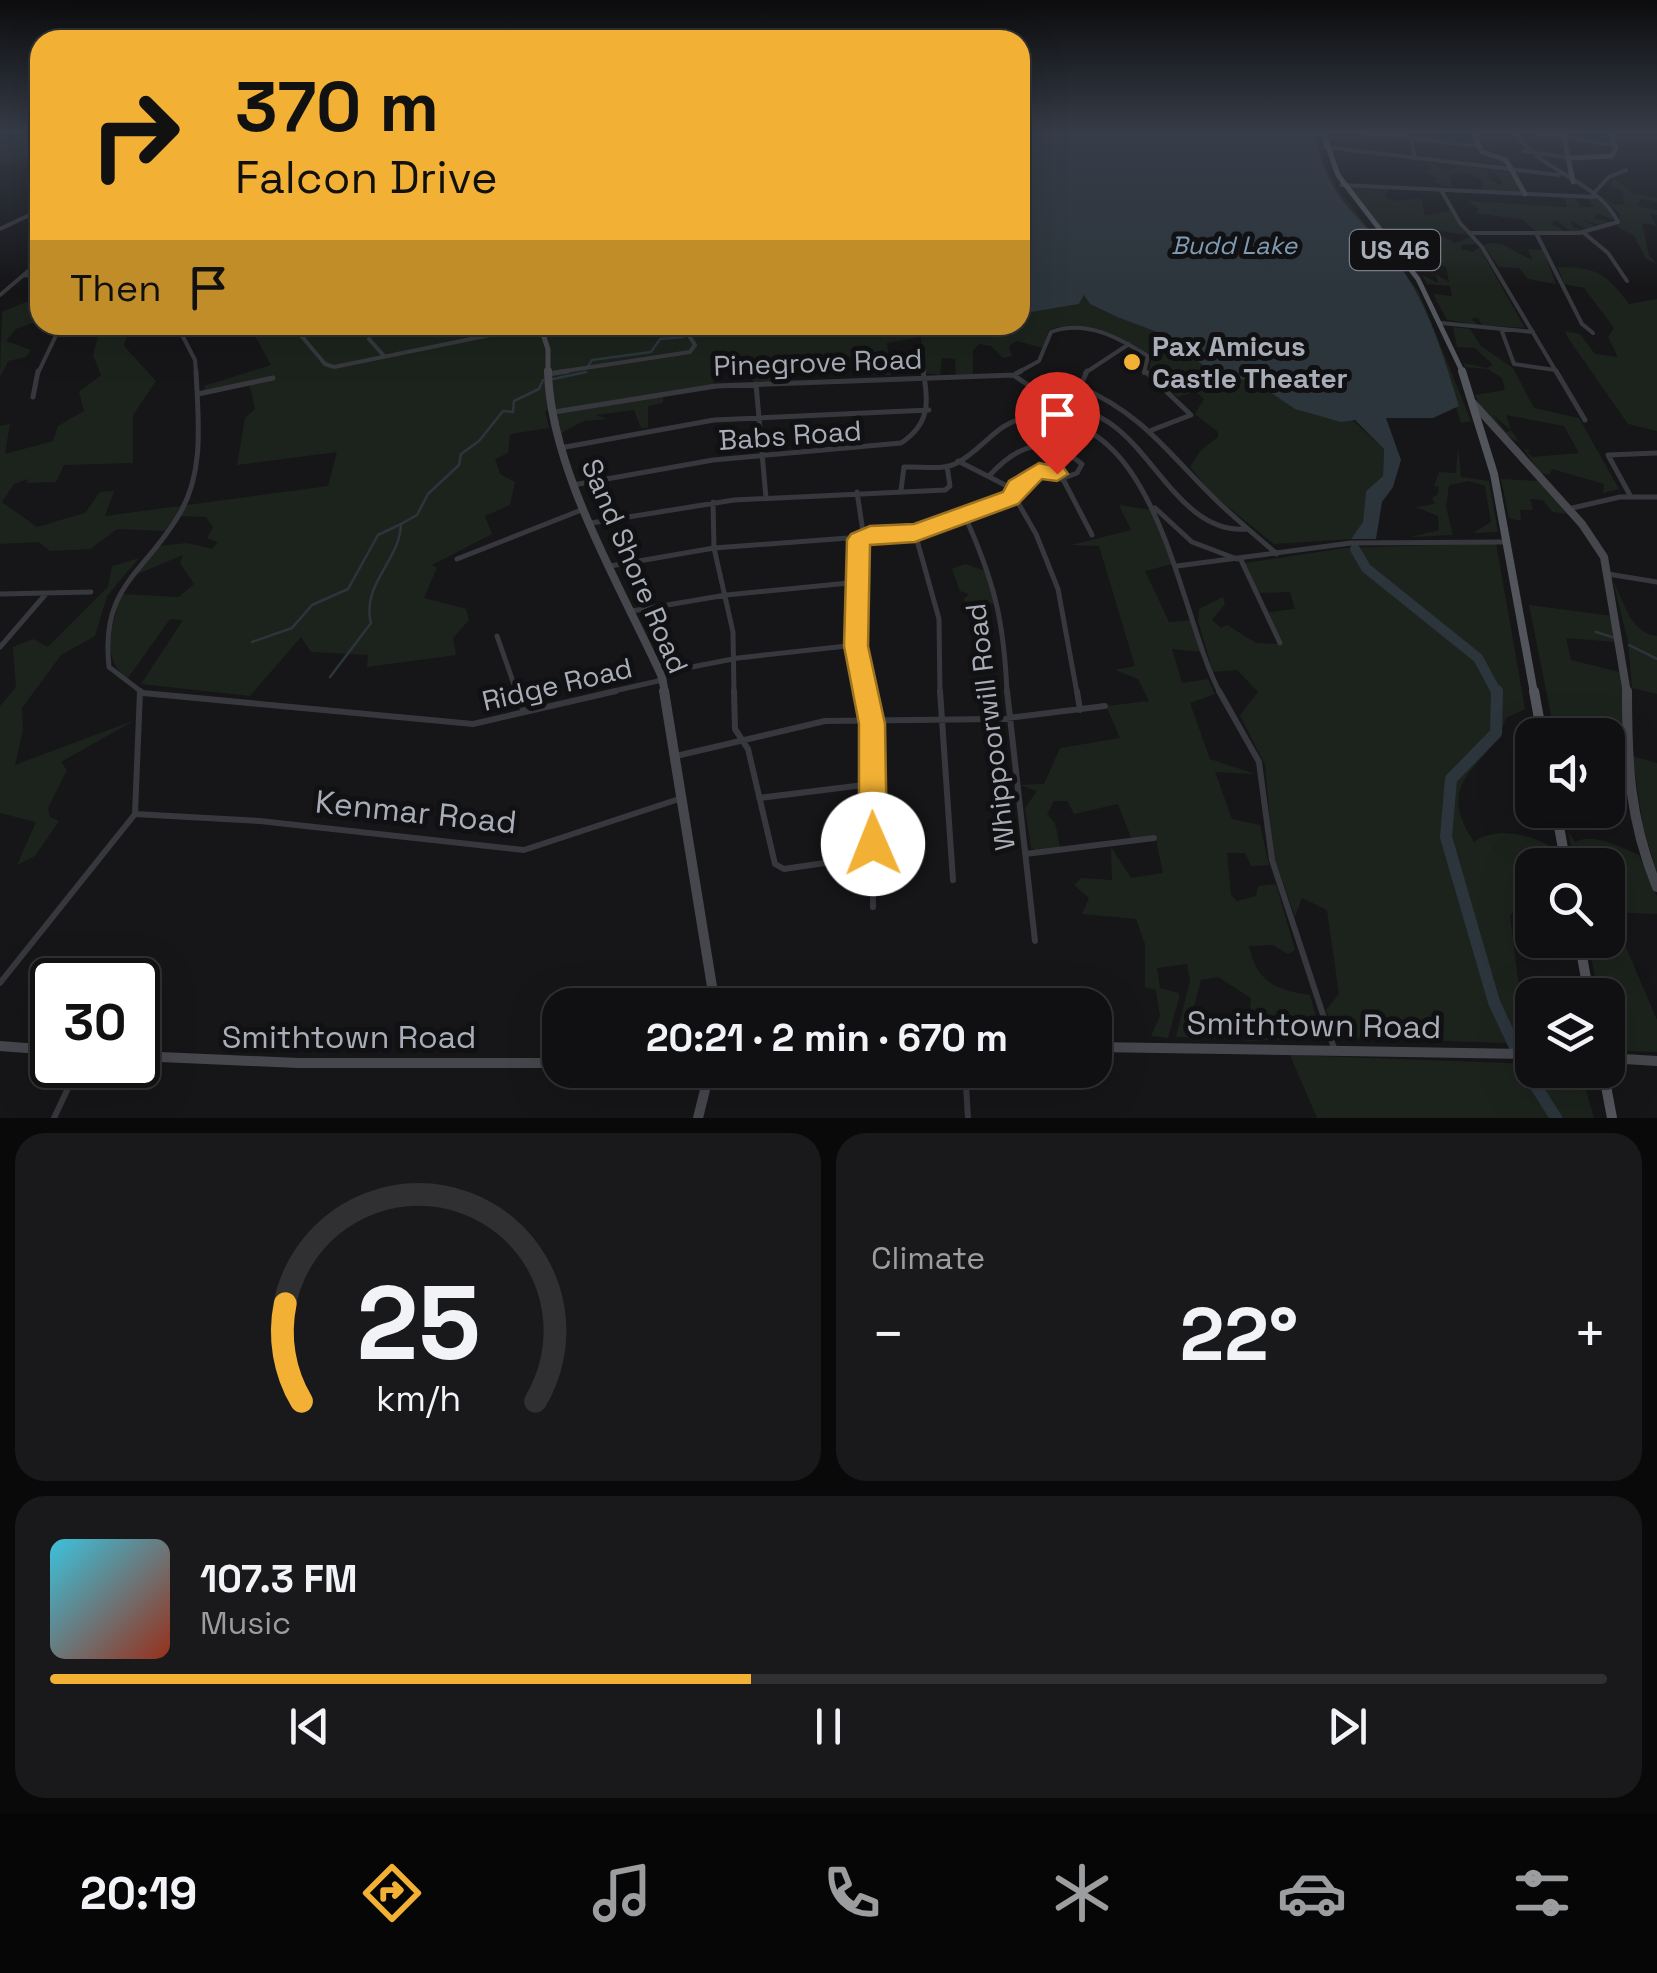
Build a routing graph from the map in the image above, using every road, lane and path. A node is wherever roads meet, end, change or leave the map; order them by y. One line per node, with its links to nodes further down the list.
1 (1519, 184): 6 (street)
2 (1576, 184): 7 (street)
3 (1604, 184): 7 (street)
4 (1341, 185): 5 (street); 18 (main road, US 46)
5 (1441, 190): 6 (street); 10 (street)
6 (1524, 194): 7 (street)
7 (1595, 196): 12 (street)
8 (30, 215): 9 (street)
9 (0, 229)
10 (1468, 233): 11 (street); 20 (street)
11 (1536, 233): 12 (street); 21 (street)
12 (1584, 233): 16 (street)
13 (30, 270): 14 (street)
14 (24, 275): 15 (street); 17 (street)
15 (30, 276)
16 (1627, 281)
17 (0, 295)
18 (1441, 323): 19 (street); 40 (main road, US 46)
19 (1500, 329): 20 (street); 32 (street)
20 (1533, 332): 32 (street)
21 (1593, 333)
22 (55, 335): 39 (street)
23 (182, 335): 38 (street)
24 (301, 335): 31 (street)
25 (490, 335): 31 (street)
26 (543, 335): 33 (street, Sand Shore Road)
27 (689, 335): 33 (street)
28 (369, 339): 31 (street)
29 (1128, 344): 34 (street); 45 (street); 45 (street)
30 (920, 348): 35 (street)
31 (384, 356)
32 (1555, 370): 44 (street)
33 (548, 374): 42 (street, Sand Shore Road)
34 (1014, 375): 35 (street, Pinegrove Road); 68 (street)
35 (921, 377): 37 (street, Pinegrove Road); 41 (street)
36 (273, 378): 38 (street)
37 (756, 384): 42 (street, Pinegrove Road); 43 (street)
38 (198, 394): 93 (street)
39 (33, 397)
40 (1470, 400): 46 (street); 47 (main road, US 46)
41 (929, 410): 43 (street); 50 (street, Babs Road)
42 (551, 413): 48 (street, Sand Shore Road)
43 (759, 418): 48 (street); 50 (street)
44 (1585, 420)
45 (1152, 430): 68 (street)
46 (1503, 433): 47 (street); 65 (street)
47 (1482, 435): 72 (main road, US 46)
48 (560, 448): 55 (street, Sand Shore Road)
49 (1657, 452): 59 (street)
50 (762, 456): 55 (street, Babs Road); 61 (street)
51 (958, 461): 52 (street); 53 (street); 63 (street)
52 (948, 466): 56 (street); 56 (street)
53 (989, 476): 54 (street); 58 (street)
54 (1062, 478): 58 (street); 70 (street)
55 (573, 485): 64 (street, Sand Shore Road)
56 (901, 490): 57 (street)
57 (857, 492): 61 (street); 71 (street)
58 (1014, 493): 66 (street); 95 (street)
59 (1631, 496): 60 (street); 65 (street)
60 (1657, 497)
61 (766, 498): 62 (street)
62 (713, 502): 67 (street); 73 (street)
63 (1150, 503): 76 (street); 78 (street)
64 (584, 509): 67 (street, Sand Shore Road); 75 (street)
65 (1568, 509): 79 (street)
66 (964, 514): 69 (street); 98 (street, Whippoorwill Road)
67 (591, 523): 77 (street, Sand Shore Road)
68 (1248, 528): 74 (street)
69 (915, 533): 71 (street); 100 (street)
70 (1092, 535)
71 (861, 536): 73 (street); 80 (street)
72 (1506, 542): 74 (street); 99 (main road, US 46)
73 (714, 548): 77 (street); 85 (street)
74 (1277, 554): 76 (street)
75 (457, 560)
76 (1240, 560): 78 (street); 88 (street)
77 (610, 566): 86 (street, Sand Shore Road)
78 (1177, 566): 119 (street)
79 (1608, 574): 81 (street); 111 (street)
80 (859, 582): 85 (street); 89 (street)
81 (1657, 582)
82 (91, 592): 84 (street)
83 (0, 594): 84 (street)
84 (45, 595): 90 (street)
85 (726, 595): 86 (street); 91 (street)
86 (632, 611): 92 (street, Sand Shore Road)
87 (498, 636): 96 (street)
88 (1280, 643)
89 (856, 646): 91 (street, Ridge Road); 97 (street)
90 (0, 648)
91 (732, 659): 92 (street, Ridge Road); 101 (street)
92 (662, 677): 96 (street, Ridge Road); 102 (street, Sand Shore Road)
93 (144, 693): 96 (street, Ridge Road); 106 (street)
94 (1105, 706): 95 (street)
95 (1080, 710): 98 (street)
96 (524, 712)
97 (871, 718): 100 (street); 101 (street); 103 (street)
98 (1008, 718): 100 (street); 108 (street, Whippoorwill Road)
99 (1539, 718)
100 (940, 719): 110 (street)
101 (739, 738): 102 (street); 105 (street)
102 (676, 756): 104 (street, Sand Shore Road)
103 (872, 784): 105 (street); 109 (street)
104 (682, 798): 106 (street, Kenmar Road); 115 (street, Sand Shore Road)
105 (758, 798): 109 (street)
106 (135, 814): 114 (street)
107 (1154, 838): 108 (street)
108 (1025, 854): 113 (street, Whippoorwill Road)
109 (872, 856): 112 (street)
110 (953, 880)
111 (1657, 887)
112 (874, 906)
113 (1035, 941)
114 (0, 983)
115 (713, 988)
116 (0, 1046): 118 (street)
117 (1112, 1047): 119 (street, Smithtown Road)
118 (30, 1048)
119 (1334, 1048): 120 (street, Smithtown Road)
120 (1515, 1054)
121 (160, 1057): 124 (street, Smithtown Road)
122 (1625, 1059): 123 (street)
123 (1657, 1061)
124 (542, 1062)
125 (68, 1088): 129 (street)
126 (706, 1088): 130 (street)
127 (966, 1088): 131 (street)
128 (1607, 1088): 132 (main road)
129 (54, 1118)
130 (698, 1118)
131 (968, 1118)
132 (1612, 1118)

